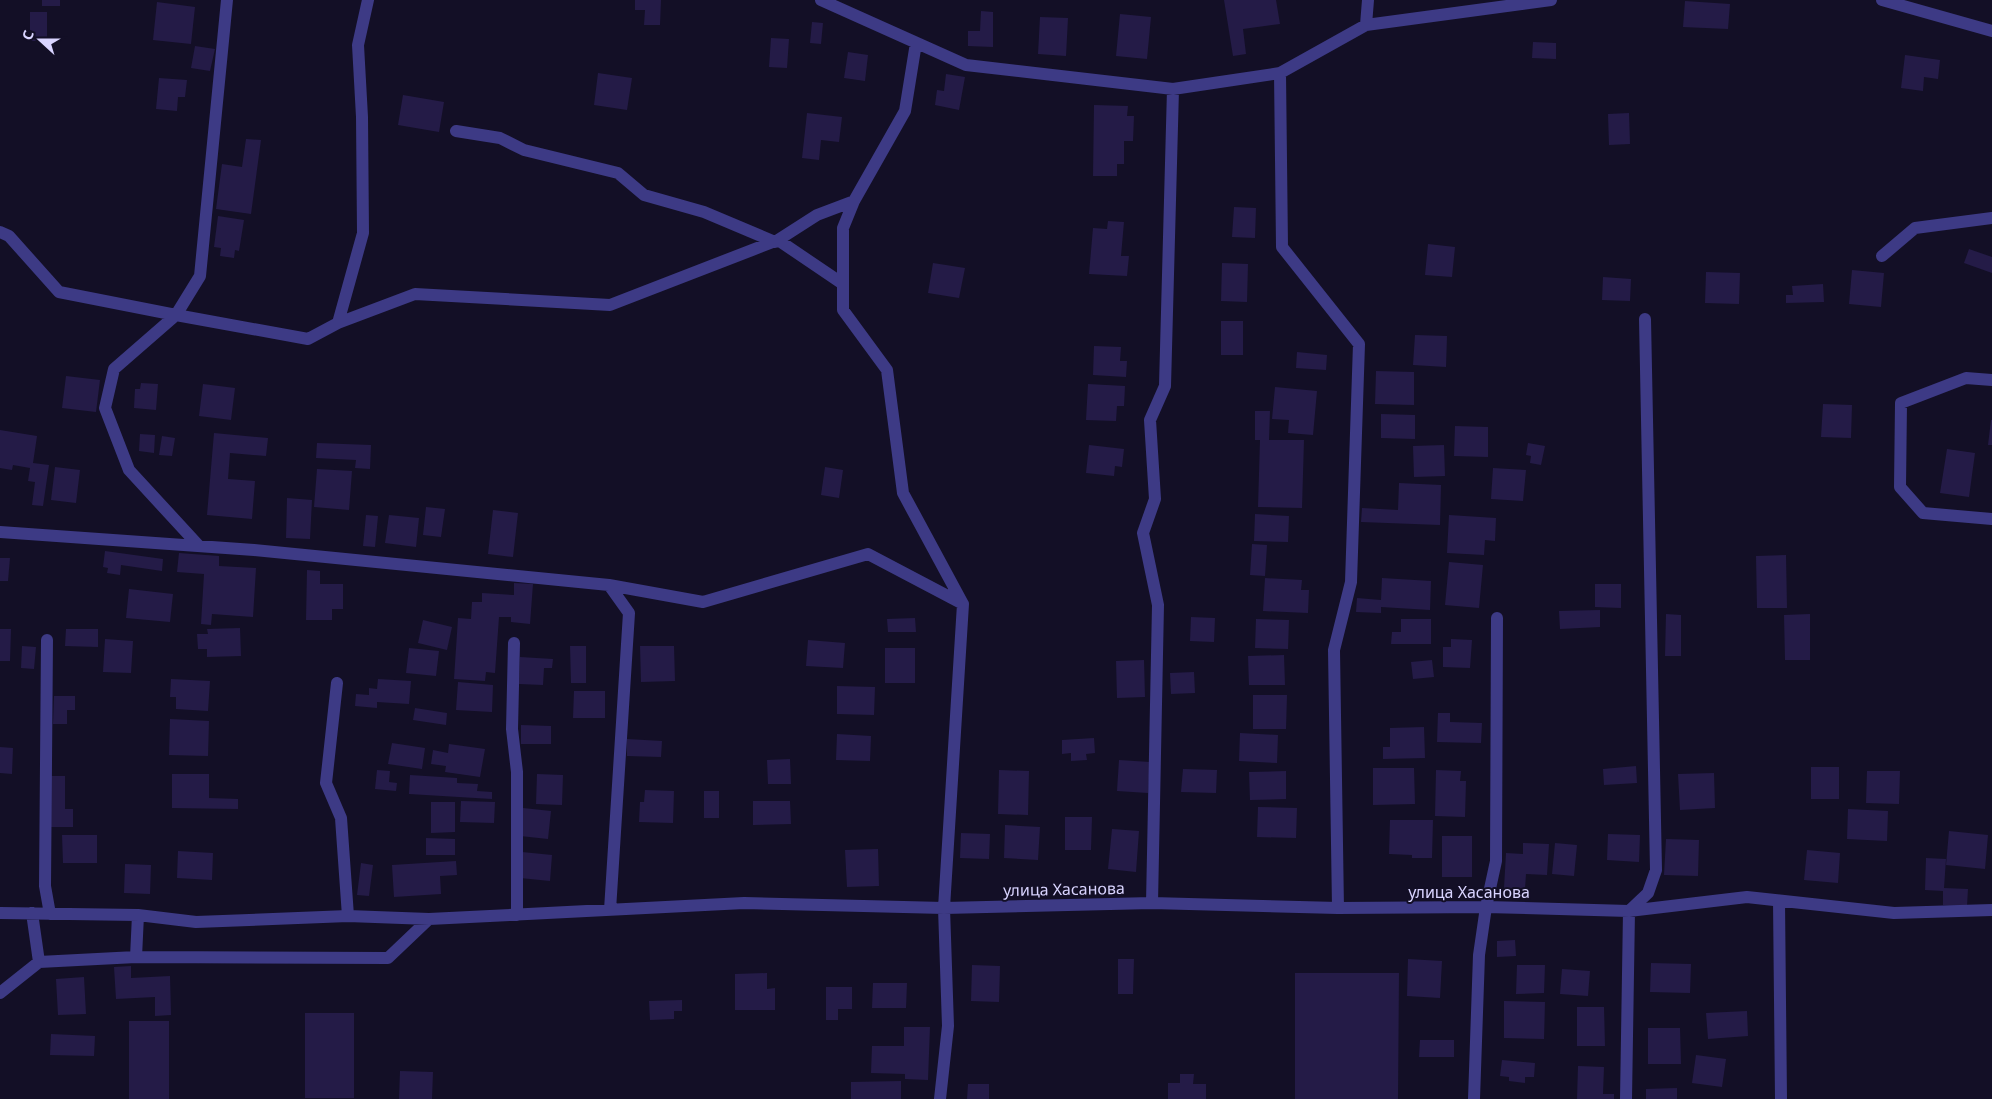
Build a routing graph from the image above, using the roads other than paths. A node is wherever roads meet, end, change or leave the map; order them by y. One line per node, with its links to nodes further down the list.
1 (227, 0): 19 (street)
2 (368, 0): 21 (street)
3 (821, 0): 9 (street)
4 (1368, 0): 7 (street)
5 (1551, 0): 7 (street)
6 (1882, 0): 8 (street)
7 (1366, 25): 10 (street)
8 (1992, 32)
9 (916, 43): 11 (street); 13 (street)
10 (1280, 73): 11 (street); 36 (street)
11 (1174, 89): 33 (street)
12 (456, 131): 16 (street)
13 (854, 201): 16 (street); 18 (street)
14 (1992, 218): 17 (street)
15 (0, 232): 19 (street)
16 (776, 241): 18 (street); 21 (street)
17 (1882, 256)
18 (843, 284): 27 (street)
19 (176, 315): 21 (street); 25 (street)
20 (1645, 319): 39 (street)
21 (338, 322)
22 (1992, 380): 23 (street)
23 (1992, 519)
24 (0, 532): 25 (street)
25 (199, 546): 26 (street)
26 (609, 585): 27 (street); 37 (street)
27 (963, 604): 35 (street)
28 (1497, 618): 34 (street)
29 (47, 640): 42 (street)
30 (514, 643): 44 (street)
31 (338, 683): 45 (street)
32 (1779, 901): 38 (street, улица Хасанова); 39 (street, улица Хасанова); 53 (street)
33 (1152, 903): 35 (street, улица Хасанова); 36 (street, улица Хасанова)
34 (1486, 907): 36 (street, улица Хасанова); 39 (street, улица Хасанова); 51 (street)
35 (944, 908): 37 (street, улица Хасанова); 50 (street)
36 (1338, 908)
37 (610, 910): 44 (street, улица Хасанова)
38 (1992, 910)
39 (1629, 911): 52 (street)
40 (0, 913): 41 (street, улица Хасанова)
41 (32, 913): 42 (street, улица Хасанова); 48 (street)
42 (50, 914): 43 (street, улица Хасанова)
43 (138, 915): 45 (street, улица Хасанова); 47 (street)
44 (517, 915): 46 (street, улица Хасанова)
45 (348, 916): 46 (street, улица Хасанова)
46 (429, 919): 47 (street)
47 (136, 957): 48 (street)
48 (39, 962): 49 (street)
49 (0, 993)
50 (940, 1099)
51 (1474, 1099)
52 (1626, 1099)
53 (1781, 1099)

